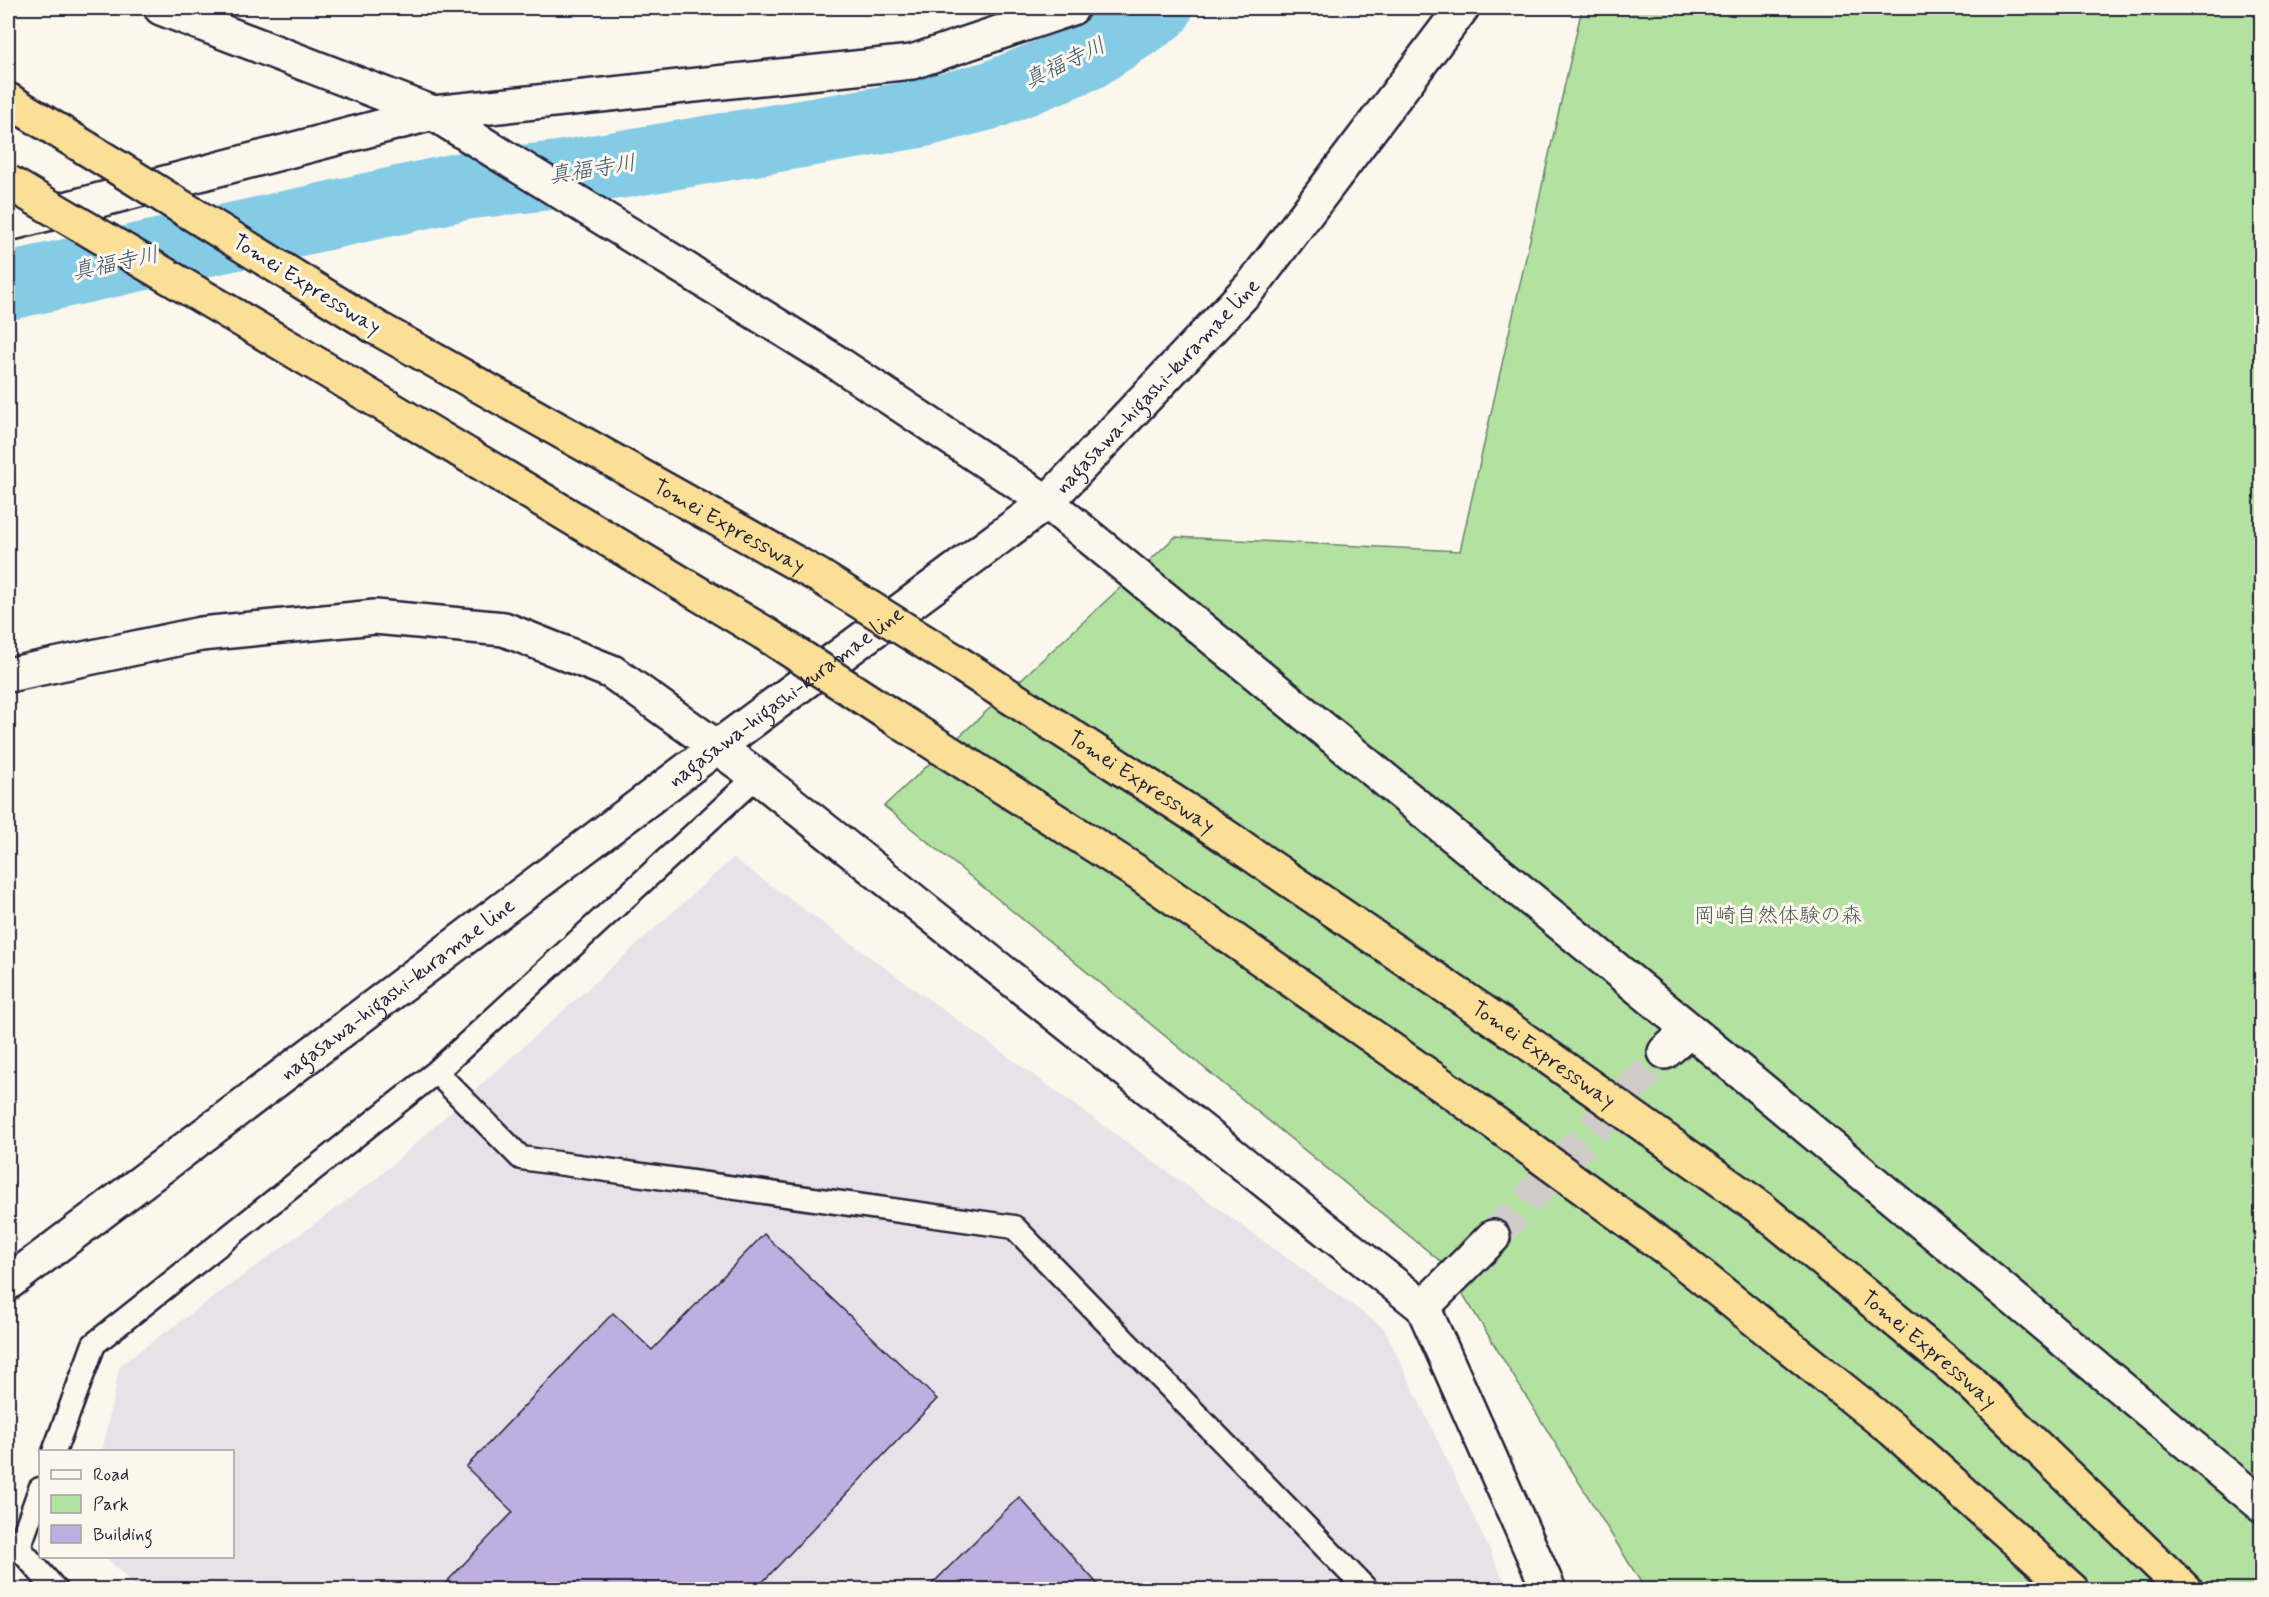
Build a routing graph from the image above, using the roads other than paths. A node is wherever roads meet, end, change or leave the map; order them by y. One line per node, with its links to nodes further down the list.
1 (161, 8): 5 (street)
2 (1072, 8): 5 (street)
3 (1462, 8): 8 (street, nagasawa-higashi-kuramae line)
4 (8, 100): 25 (highway, Tomei Expressway, bridge)
5 (433, 113): 7 (street); 8 (street)
6 (8, 182): 24 (highway, bridge)
7 (8, 224)
8 (1047, 502): 10 (street, nagasawa-higashi-kuramae line); 12 (street)
9 (8, 675): 10 (street)
10 (717, 747): 11 (street); 16 (street, nagasawa-higashi-kuramae line)
11 (757, 776): 14 (lane); 17 (street)
12 (1690, 1030): 13 (street); 20 (street)
13 (1665, 1052)
14 (436, 1072): 18 (lane); 22 (lane)
15 (1493, 1237): 17 (street)
16 (8, 1282)
17 (1423, 1308): 23 (street)
18 (55, 1450)
19 (39, 1492): 21 (lane)
20 (2262, 1505)
21 (56, 1590)
22 (1367, 1590)
23 (1549, 1590)
24 (2072, 1590)
25 (2185, 1590)

